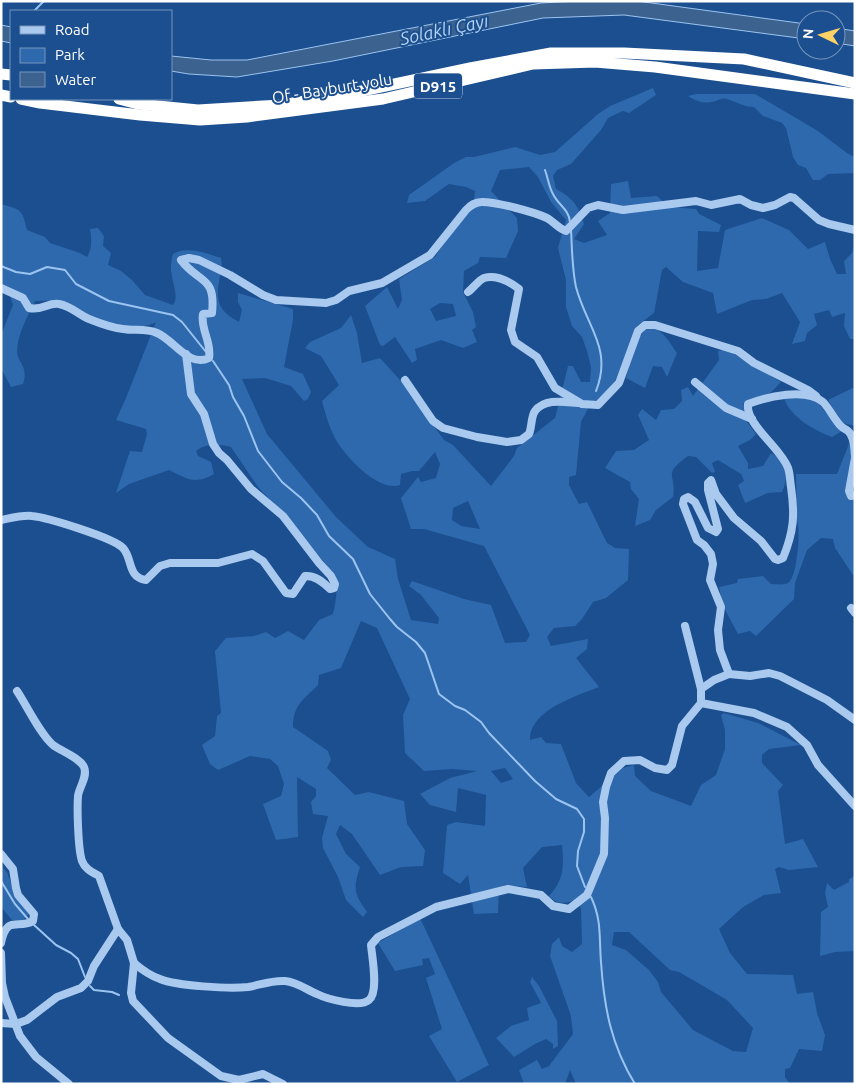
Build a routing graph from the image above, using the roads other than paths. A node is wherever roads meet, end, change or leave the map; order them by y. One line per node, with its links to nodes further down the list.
1 (737, 59): 2 (highway, Of - Bayburt yolu / D915); 3 (highway); 8 (highway, Of - Bayburt yolu / D915)
2 (754, 62): 4 (highway); 5 (highway, Of - Bayburt yolu / D915)
3 (733, 78): 4 (highway, Of - Bayburt yolu / D915); 9 (highway, Of - Bayburt yolu / D915)
4 (752, 80): 6 (highway, Of - Bayburt yolu / D915)
5 (855, 83)
6 (855, 94)
7 (28, 100): 9 (highway, Of - Bayburt yolu / D915)
8 (123, 100)
9 (50, 101)
10 (855, 230): 13 (street)
11 (1, 288): 13 (street)
12 (468, 292): 17 (street)
13 (186, 354): 22 (street)
14 (405, 380): 17 (street)
15 (695, 382): 18 (street)
16 (823, 402): 17 (street); 18 (street); 19 (street)
17 (582, 404)
18 (752, 419): 24 (street)
19 (852, 430): 20 (street)
20 (855, 457): 21 (street)
21 (855, 495)
22 (1, 520)
23 (685, 626): 25 (street)
24 (729, 674): 25 (street); 28 (street)
25 (701, 689): 27 (street)
26 (17, 691): 31 (street)
27 (701, 702): 29 (street); 34 (street)
28 (855, 720)
29 (855, 806)
30 (1, 854): 32 (street)
31 (118, 929): 34 (street); 36 (street)
32 (1, 943)
33 (1, 953): 36 (street)
34 (134, 963): 38 (street)
35 (1, 1023): 36 (street)
36 (16, 1024): 37 (street)
37 (69, 1084)
38 (283, 1084)

